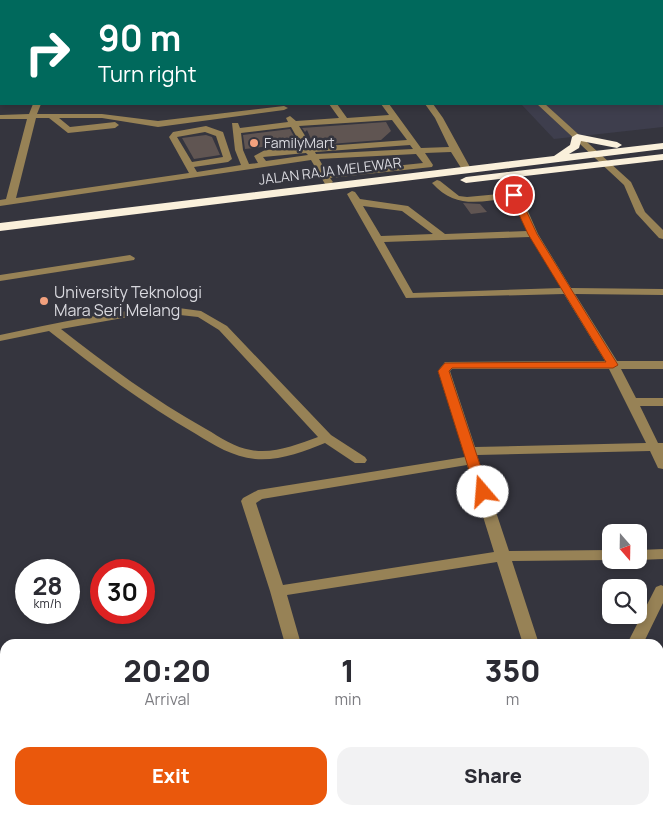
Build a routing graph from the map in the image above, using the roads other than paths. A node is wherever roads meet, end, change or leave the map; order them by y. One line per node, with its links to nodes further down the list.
1 (36, 105): 7 (street)
2 (334, 105): 12 (street)
3 (386, 105): 11 (street)
4 (429, 105): 19 (street)
5 (542, 105): 16 (street)
6 (283, 106): 9 (street); 13 (street)
7 (26, 114): 8 (street); 10 (street); 36 (street)
8 (50, 115): 9 (street); 14 (street)
9 (235, 115): 15 (street)
10 (0, 117)
11 (395, 117): 12 (street); 17 (street)
12 (344, 120): 13 (street)
13 (294, 124): 15 (street); 20 (street)
14 (115, 125)
15 (236, 132): 27 (street)
16 (576, 137): 18 (highway); 21 (street); 24 (highway)
17 (413, 142): 20 (street); 22 (street)
18 (663, 146): 21 (highway, JALAN RAJA MELEWAR)
19 (456, 152): 22 (street); 28 (street)
20 (313, 153): 22 (street); 27 (street); 31 (street)
21 (594, 153): 24 (highway, JALAN RAJA MELEWAR); 25 (street)
22 (422, 154): 31 (street)
23 (663, 157): 25 (highway, JALAN RAJA MELEWAR)
24 (546, 159): 28 (highway, JALAN RAJA MELEWAR)
25 (606, 164): 29 (highway, JALAN RAJA MELEWAR); 41 (street)
26 (189, 165): 26 (street); 30 (street)
27 (246, 167): 30 (street)
28 (466, 170): 33 (highway, JALAN RAJA MELEWAR)
29 (507, 175): 32 (highway, JALAN RAJA MELEWAR); 34 (street)
30 (195, 176): 36 (street)
31 (325, 176): 33 (street)
32 (437, 183): 34 (street); 35 (highway, JALAN RAJA MELEWAR)
33 (330, 187): 38 (highway, JALAN RAJA MELEWAR)
34 (514, 195): 39 (street)
35 (355, 198): 38 (highway, JALAN RAJA MELEWAR); 42 (street); 43 (street)
36 (5, 202)
37 (0, 226): 38 (highway, JALAN RAJA MELEWAR)
38 (25, 228): 40 (highway, JALAN RAJA MELEWAR)
39 (533, 234): 42 (street); 46 (street)
40 (0, 236)
41 (663, 236)
42 (443, 237): 43 (street)
43 (380, 240): 46 (street)
44 (130, 258): 45 (street)
45 (0, 278)
46 (568, 291): 47 (street); 50 (street)
47 (663, 292)
48 (52, 328): 49 (street); 54 (street); 54 (street)
49 (0, 338)
50 (613, 365): 51 (street); 52 (street); 56 (street)
51 (663, 365)
52 (632, 402): 53 (street); 55 (street)
53 (663, 402)
54 (326, 438): 57 (street)
55 (659, 447): 56 (street); 58 (street)
56 (471, 456): 62 (street); 64 (street)
57 (360, 460)
58 (663, 465)
59 (648, 554): 60 (street)
60 (663, 554)
61 (602, 555): 62 (street)
62 (503, 556): 64 (street); 66 (street)
63 (662, 590): 67 (street)
64 (278, 591): 65 (street)
65 (292, 639)
66 (529, 639)
67 (638, 639)

